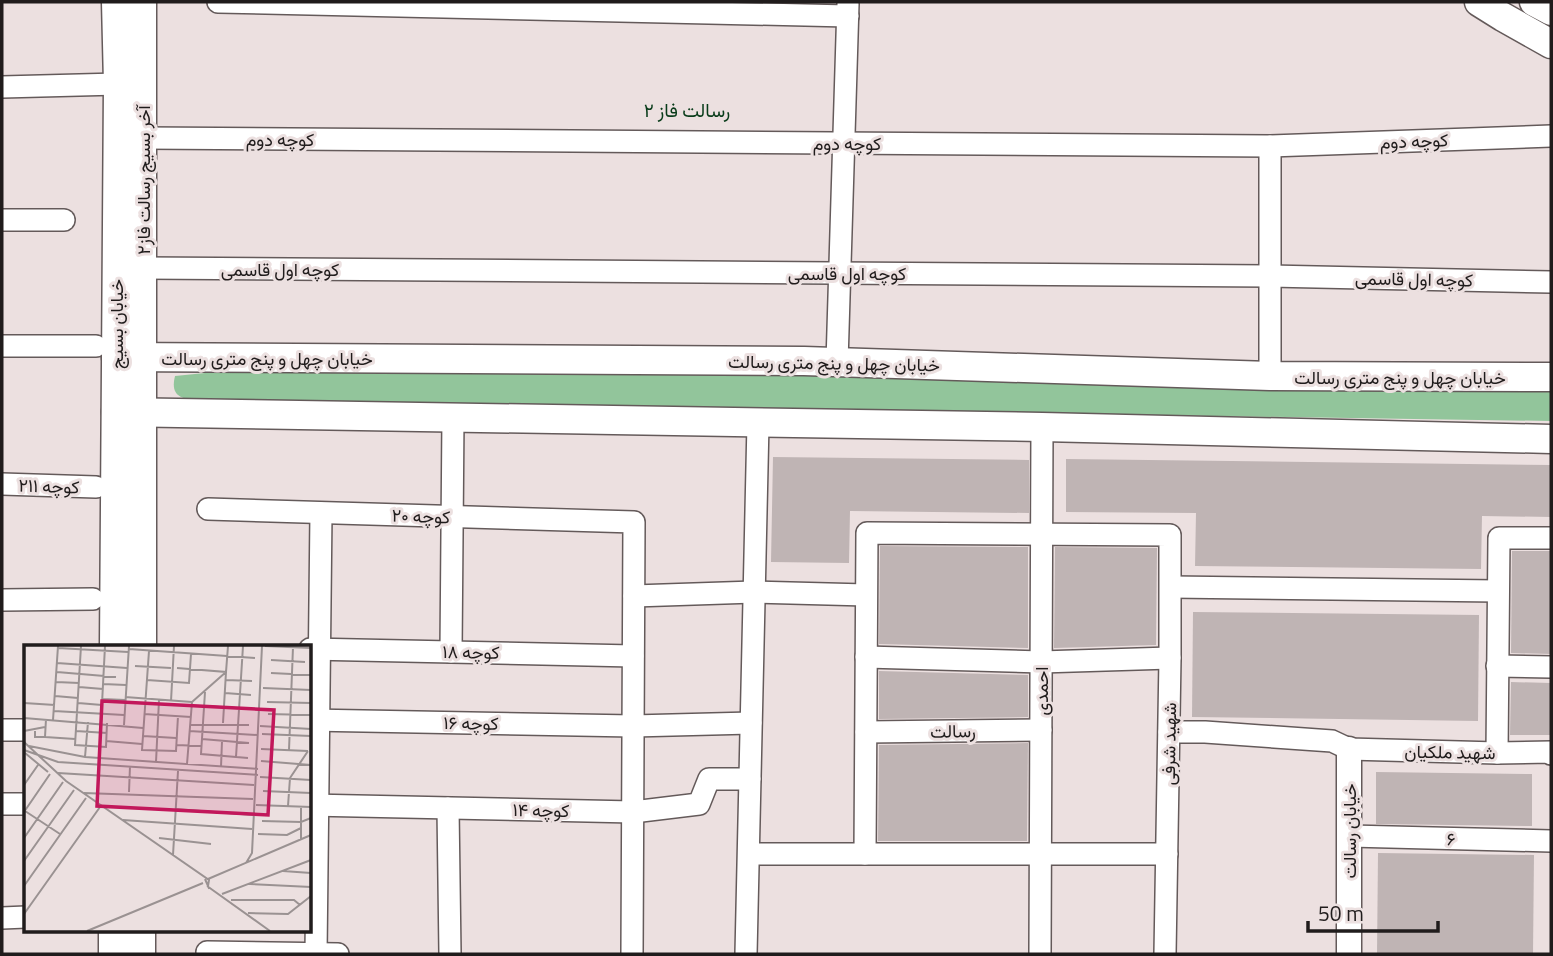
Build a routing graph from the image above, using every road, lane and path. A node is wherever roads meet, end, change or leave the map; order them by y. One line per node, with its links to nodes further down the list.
1 (116, 2): 10 (main road, خیابان بسیج)
2 (142, 2): 13 (main road, آخر بسیج رسالت فاز۲)
3 (218, 2): 6 (street)
4 (1479, 2): 7 (main road)
5 (1534, 2): 8 (main road)
6 (848, 9): 14 (street)
7 (1508, 10): 9 (main road)
8 (1551, 11)
9 (1551, 44)
10 (118, 84): 11 (street); 23 (main road, خیابان بسیج)
11 (2, 88)
12 (1551, 136): 15 (street, کوچه دوم)
13 (143, 138): 14 (street, کوچه دوم); 18 (main road, آخر بسیج رسالت فاز۲)
14 (844, 143): 15 (street, کوچه دوم); 19 (street)
15 (1270, 146): 20 (street)
16 (2, 220): 17 (street)
17 (64, 220)
18 (143, 268): 19 (street, کوچه اول قاسمی); 23 (main road, آخر بسیج رسالت فاز۲)
19 (840, 272): 20 (street, کوچه اول قاسمی); 24 (street)
20 (1270, 276): 21 (street, کوچه اول قاسمی); 25 (street)
21 (1551, 282)
22 (2, 346): 23 (street)
23 (118, 354): 24 (main road, خیابان چهل و پنج متری رسالت); 27 (main road, خیابان بسیج)
24 (837, 362): 25 (main road, خیابان چهل و پنج متری رسالت)
25 (1270, 376): 26 (main road, خیابان چهل و پنج متری رسالت)
26 (1551, 377)
27 (130, 412): 28 (main road); 46 (main road, خیابان بسیج); 47 (main road, خیابان بسیج)
28 (453, 417): 29 (main road); 36 (street)
29 (758, 423): 30 (main road); 41 (street)
30 (1042, 427): 31 (main road); 37 (street, احمدی)
31 (1551, 439)
32 (2, 484): 33 (street, کوچه ۲۱۱)
33 (96, 487)
34 (208, 509): 35 (street, ۲۰ کوچه)
35 (321, 513): 36 (street, ۲۰ کوچه); 48 (street)
36 (453, 517): 42 (street, ۲۰ کوچه); 49 (street)
37 (1042, 534): 39 (street, شهید شرفی); 43 (street); 53 (street, احمدی)
38 (1551, 538): 40 (street)
39 (1171, 587): 40 (street); 52 (street, شهید شرفی)
40 (1498, 591): 54 (street)
41 (754, 592): 42 (street); 43 (street); 57 (street)
42 (634, 596): 50 (street)
43 (866, 596): 51 (street)
44 (93, 599): 45 (street)
45 (2, 600)
46 (114, 645)
47 (142, 645)
48 (315, 649): 49 (street, ۱۸ کوچه); 56 (street)
49 (451, 652): 50 (street, ۱۸ کوچه)
50 (633, 656): 58 (street)
51 (866, 657): 53 (street); 62 (street)
52 (1170, 658): 53 (street); 63 (street, شهید شرفی)
53 (1041, 662): 61 (street, احمدی)
54 (1497, 666): 55 (street); 65 (street)
55 (1551, 667)
56 (314, 720): 58 (street, ۱۶ کوچه); 70 (street)
57 (751, 723): 58 (street, ۱۶ کوچه); 67 (street)
58 (633, 726): 72 (street)
59 (2, 730): 60 (street)
60 (24, 730)
61 (1041, 730): 62 (street, رسالت); 77 (street, احمدی)
62 (866, 732): 76 (street)
63 (1168, 732): 64 (street, شهید ملکیان); 78 (street, شهید شرفی)
64 (1349, 749): 65 (street, شهید ملکیان); 73 (street, خیابان رسالت)
65 (1497, 753): 66 (street, شهید ملکیان)
66 (1551, 753)
67 (750, 779): 72 (street, ‍‍ ۱۴ کوچه); 75 (street)
68 (2, 804): 69 (street)
69 (24, 804)
70 (314, 805): 71 (street, ‍‍ ۱۴ کوچه); 86 (street)
71 (448, 808): 72 (street, ‍‍ ۱۴ کوچه); 88 (street)
72 (633, 812): 89 (street)
73 (1350, 836): 74 (street, ۶); 93 (street, خیابان رسالت)
74 (1551, 841)
75 (749, 854): 76 (street); 90 (street)
76 (865, 854): 77 (street)
77 (1042, 854): 78 (street); 91 (street, احمدی)
78 (1167, 854): 92 (street, شهید شرفی)
79 (24, 917): 80 (street)
80 (2, 918)
81 (113, 932): 84 (main road)
82 (141, 932): 85 (main road)
83 (207, 952): 86 (street)
84 (113, 954)
85 (141, 954)
86 (316, 954): 87 (street)
87 (338, 954)
88 (450, 954)
89 (632, 954)
90 (746, 954)
91 (1040, 954)
92 (1165, 954)
93 (1349, 954)

